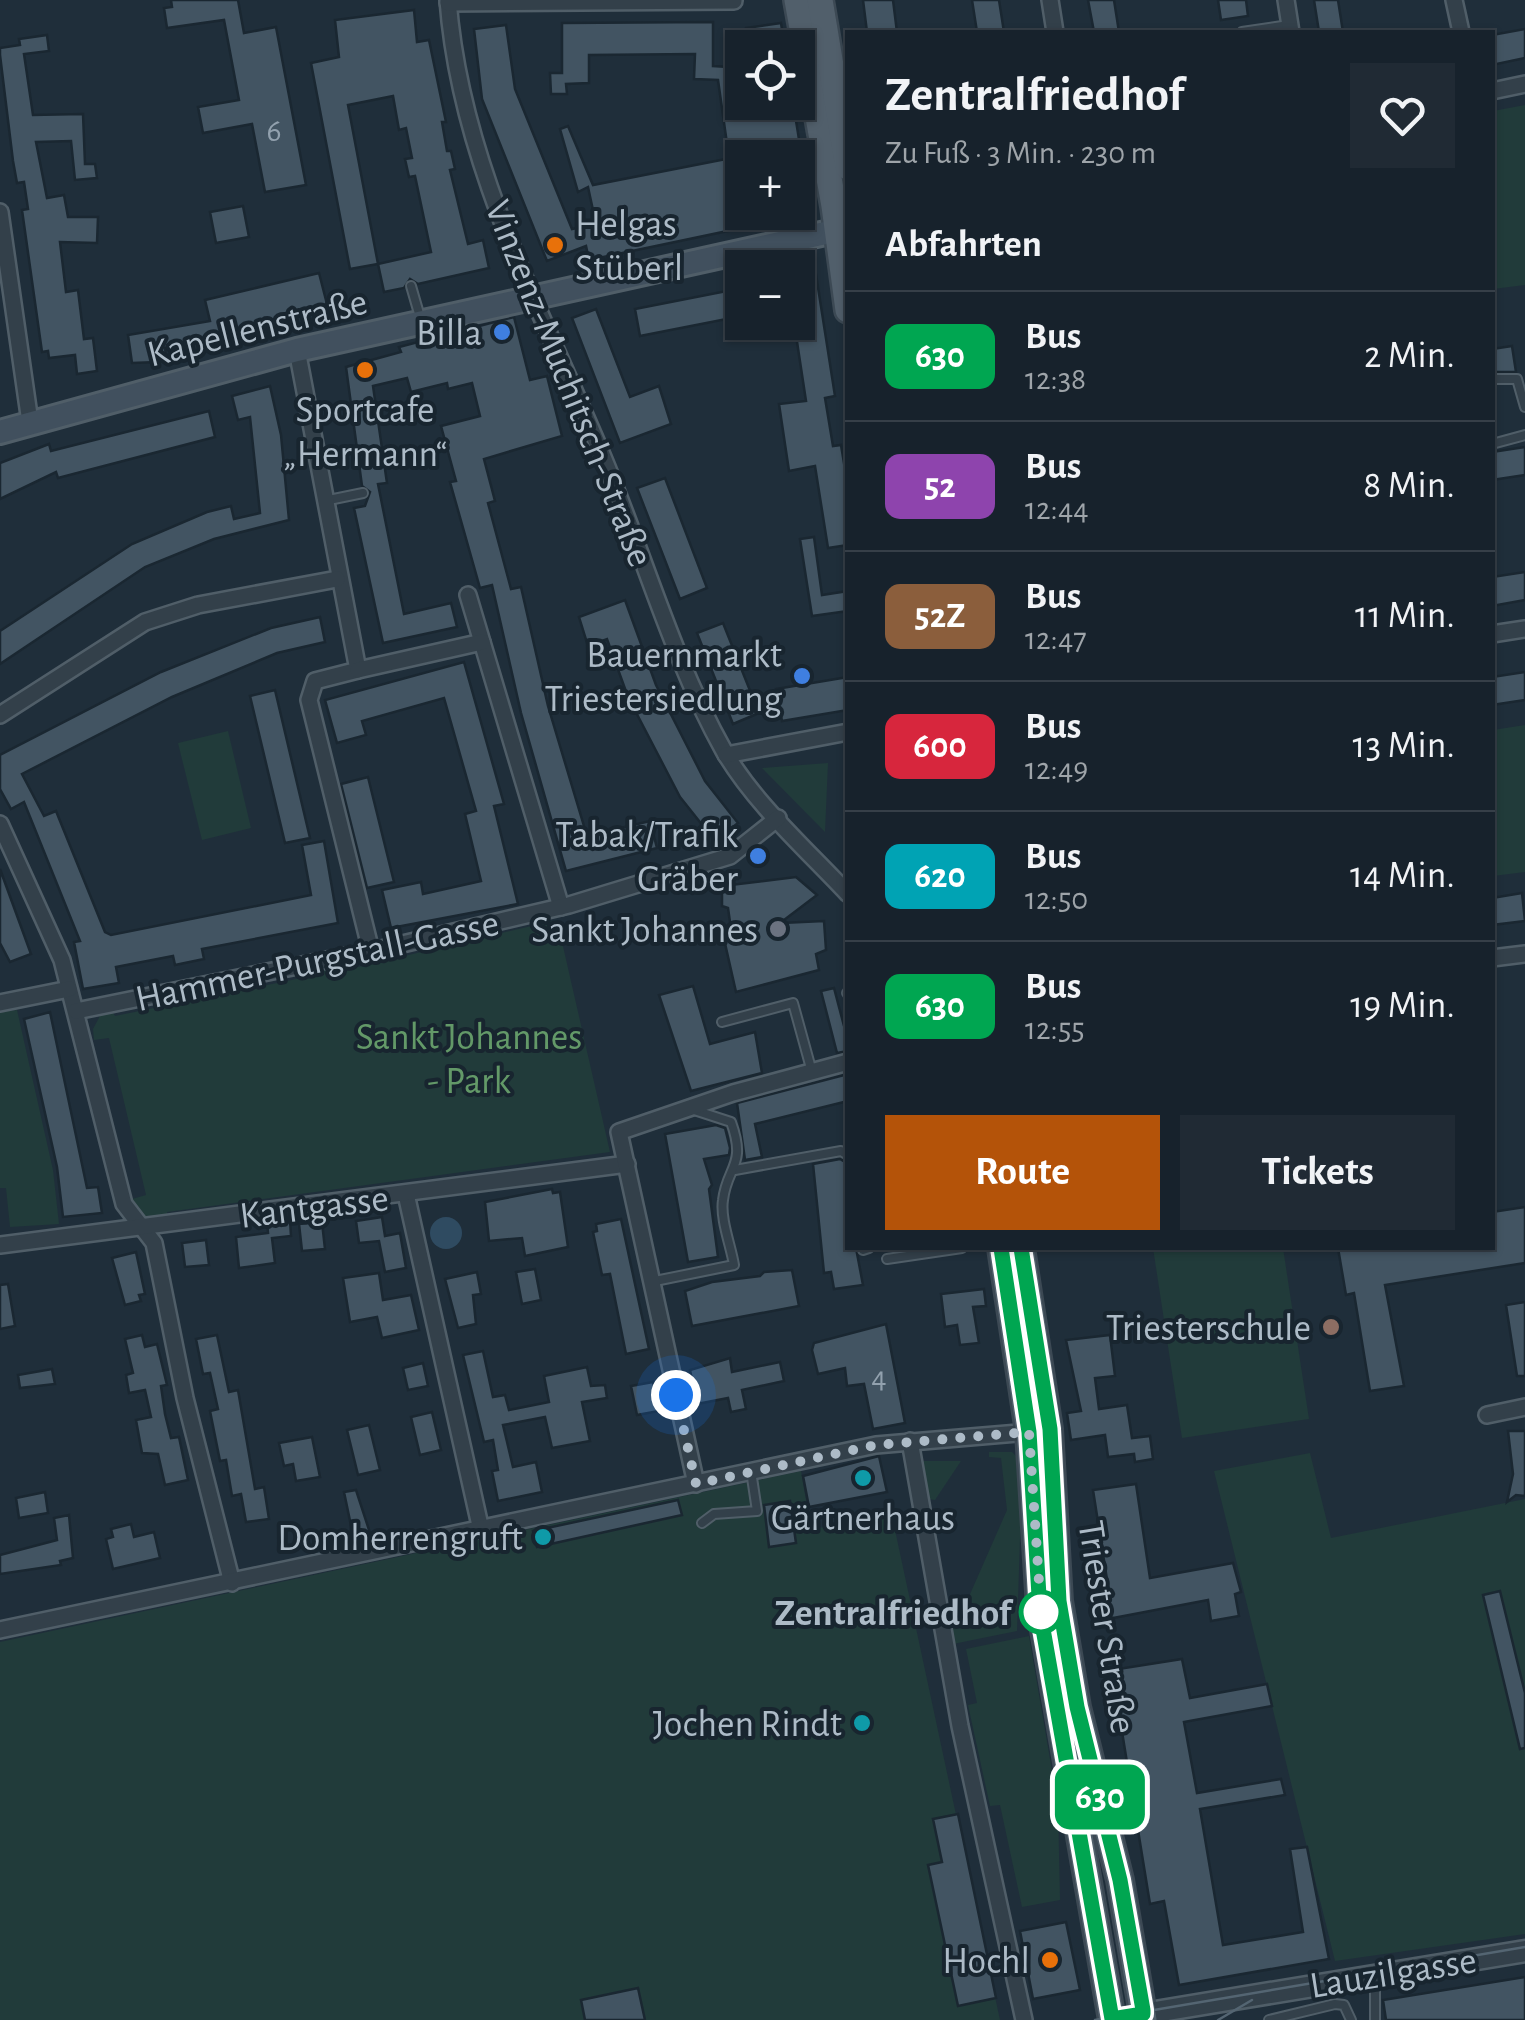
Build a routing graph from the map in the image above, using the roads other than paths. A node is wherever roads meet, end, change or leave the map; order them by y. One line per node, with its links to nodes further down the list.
1 (797, 0): 15 (main road)
2 (820, 0): 13 (main road)
3 (1050, 0): 9 (street)
4 (1286, 0): 8 (street)
5 (1454, 0): 10 (street)
6 (734, 1): 7 (street)
7 (448, 2): 18 (street, Vinzenz-Muchitsch-Straße)
8 (1290, 28)
9 (1055, 30)
10 (1461, 30)
11 (1525, 84): 12 (street)
12 (1495, 90)
13 (845, 150)
14 (0, 212): 23 (street)
15 (841, 229): 16 (main road); 18 (main road, Kapellenstraße)
16 (845, 275)
17 (412, 286): 19 (lane)
18 (532, 295): 19 (main road, Kapellenstraße); 37 (street, Vinzenz-Muchitsch-Straße)
19 (421, 322): 20 (main road, Kapellenstraße)
20 (297, 350): 23 (main road, Kapellenstraße); 28 (street)
21 (1495, 379): 22 (lane)
22 (1525, 407)
23 (30, 422): 24 (main road, Kapellenstraße)
24 (0, 432)
25 (1525, 435): 26 (lane)
26 (1495, 443)
27 (363, 494): 28 (lane)
28 (324, 501): 29 (street)
29 (337, 579): 34 (street); 35 (street)
30 (468, 594): 33 (street)
31 (1525, 629): 32 (street)
32 (1495, 634)
33 (482, 642): 34 (street); 41 (street)
34 (358, 670): 42 (street)
35 (0, 715)
36 (845, 733): 37 (street)
37 (726, 754): 38 (street, Vinzenz-Muchitsch-Straße)
38 (778, 818): 40 (street, Vinzenz-Muchitsch-Straße); 41 (street, Hammer-Purgstall-Gasse)
39 (0, 824): 45 (street)
40 (845, 891)
41 (562, 907): 42 (street, Hammer-Purgstall-Gasse)
42 (371, 951): 47 (street, Hammer-Purgstall-Gasse)
43 (1525, 954): 44 (street)
44 (1495, 958)
45 (69, 989): 46 (street); 47 (street)
46 (0, 1003)
47 (76, 1011): 56 (street)
48 (722, 1022): 50 (lane)
49 (845, 1063): 50 (street)
50 (812, 1072): 51 (street)
51 (687, 1107): 53 (street); 54 (lane)
52 (845, 1154): 54 (lane)
53 (627, 1164): 55 (street, Kantgasse); 62 (street)
54 (735, 1170): 62 (lane)
55 (406, 1194): 56 (street, Kantgasse); 70 (street)
56 (142, 1229): 57 (street, Kantgasse); 71 (street)
57 (0, 1246)
58 (948, 1250): 61 (lane)
59 (1001, 1250): 65 (main road, Triester Straße)
60 (1021, 1250): 75 (main road, Triester Straße)
61 (886, 1259)
62 (650, 1282): 68 (street)
63 (1525, 1407): 64 (street)
64 (1487, 1414)
65 (1029, 1432): 66 (street); 77 (main road, Triester Straße)
66 (910, 1441): 67 (street); 76 (street)
67 (750, 1472): 68 (street); 69 (lane)
68 (696, 1484): 70 (street)
69 (702, 1523)
70 (480, 1530): 71 (street)
71 (232, 1584): 72 (street)
72 (0, 1630)
73 (1525, 1951): 74 (street, Lauzilgasse)
74 (1375, 1975): 75 (street, Lauzilgasse); 80 (lane)
75 (1144, 2017): 77 (street, Triester Straße)
76 (1024, 2020)
77 (1111, 2020)
78 (1268, 2020): 79 (lane)
79 (1351, 2020)
80 (1375, 2020)

